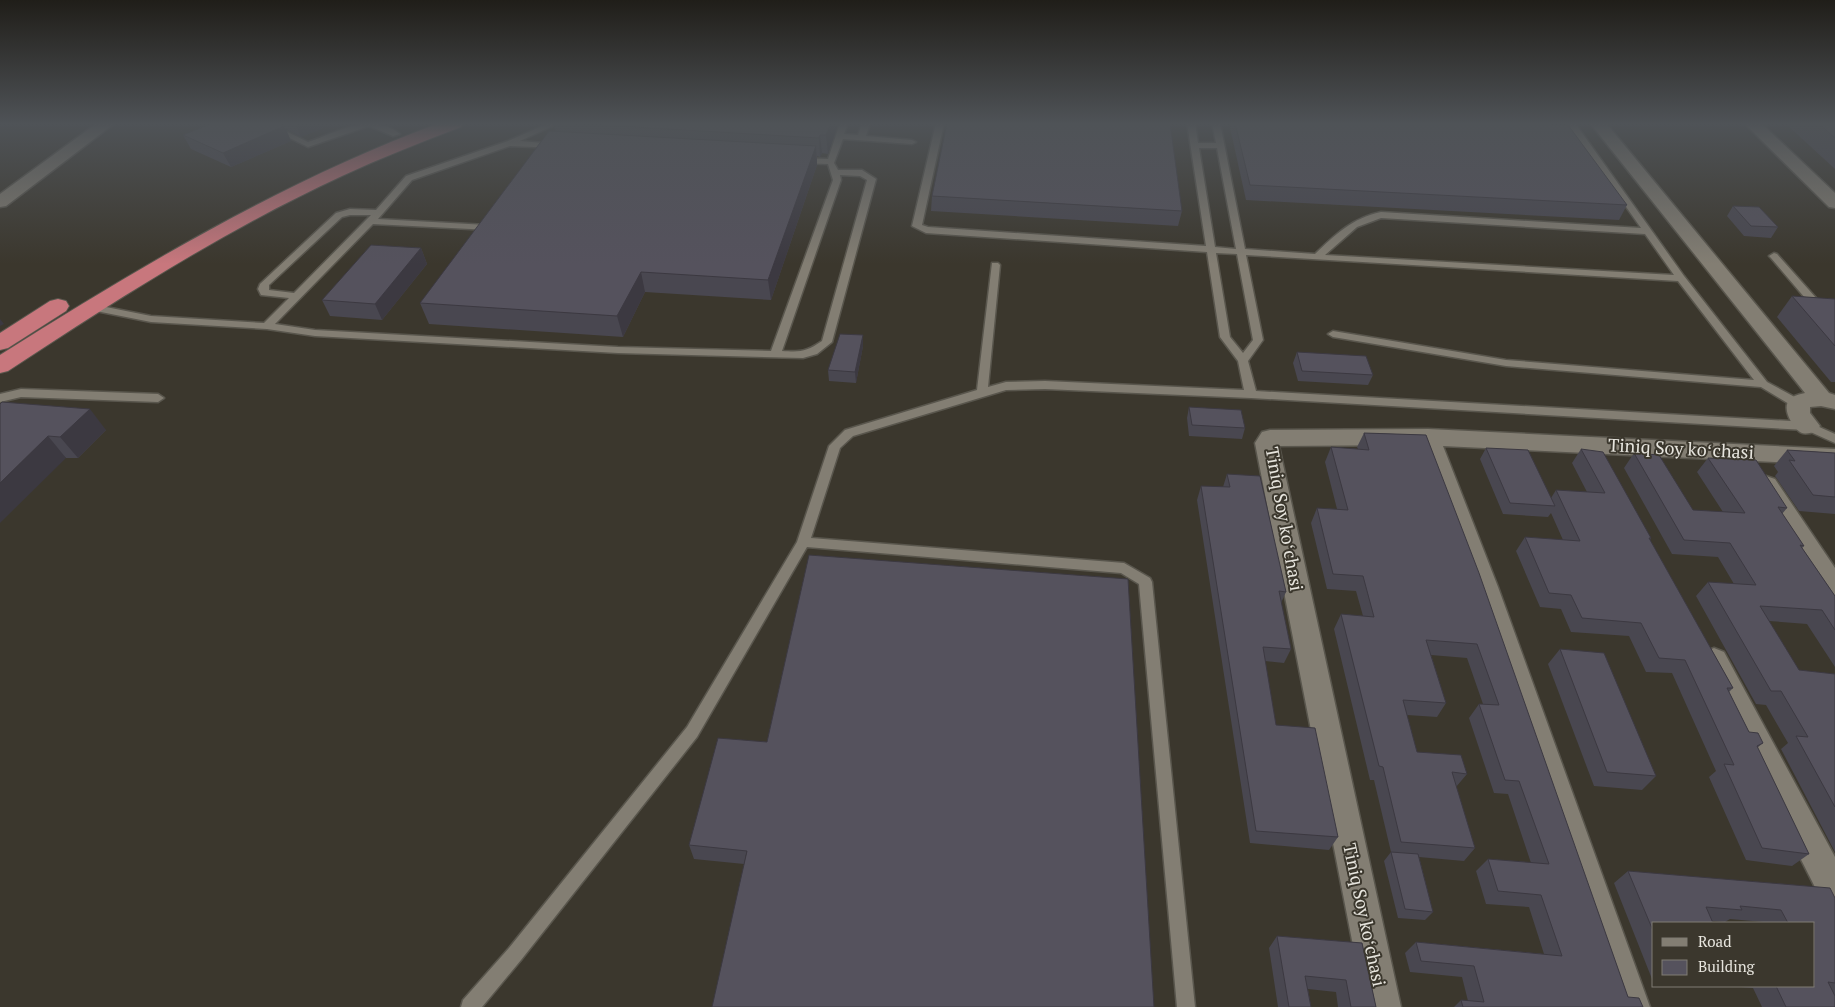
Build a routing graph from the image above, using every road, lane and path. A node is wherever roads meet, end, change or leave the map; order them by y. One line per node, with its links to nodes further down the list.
1 (43, 170): 12 (street)
2 (312, 170): 28 (highway)
3 (341, 170): 24 (highway)
4 (432, 170): 14 (lane)
5 (930, 170): 17 (lane)
6 (1199, 170): 17 (lane)
7 (1225, 170): 18 (lane)
8 (1604, 170): 16 (lane)
9 (1637, 170): 37 (street)
10 (1801, 170): 13 (street)
11 (835, 172): 29 (lane); 29 (lane)
12 (0, 202)
13 (1835, 203)
14 (375, 217): 15 (lane); 23 (lane); 23 (lane)
15 (487, 228)
16 (1648, 231): 20 (lane); 22 (lane)
17 (1212, 250): 18 (lane); 30 (lane)
18 (1241, 252): 20 (lane); 30 (lane)
19 (1774, 256): 25 (lane)
20 (1317, 257): 22 (lane)
21 (995, 265): 33 (lane)
22 (1680, 278): 32 (lane)
23 (296, 296): 26 (lane)
24 (91, 307): 26 (lane); 31 (highway)
25 (1830, 320)
26 (267, 326): 29 (lane)
27 (1333, 334): 32 (lane)
28 (0, 343)
29 (774, 355)
30 (1243, 361): 34 (lane)
31 (0, 366)
32 (1763, 384): 38 (lane)
33 (982, 392): 34 (lane); 46 (lane)
34 (1251, 394): 39 (lane)
35 (0, 398): 36 (lane)
36 (158, 398)
37 (1828, 400): 38 (street)
38 (1798, 404): 39 (street)
39 (1808, 426): 41 (lane)
40 (1428, 438): 42 (street, Tiniq Soy koʻchasi); 52 (street, Tiniq Soy koʻchasi); 53 (street)
41 (1835, 439)
42 (1597, 445): 43 (street, Tiniq Soy koʻchasi); 45 (street)
43 (1744, 452): 44 (street, Tiniq Soy koʻchasi); 47 (street)
44 (1835, 456)
45 (1611, 471)
46 (803, 542): 50 (lane); 51 (lane)
47 (1835, 589)
48 (1702, 638): 49 (street)
49 (1835, 891)
50 (470, 1007)
51 (1186, 1007)
52 (1383, 1007)
53 (1632, 1007)

